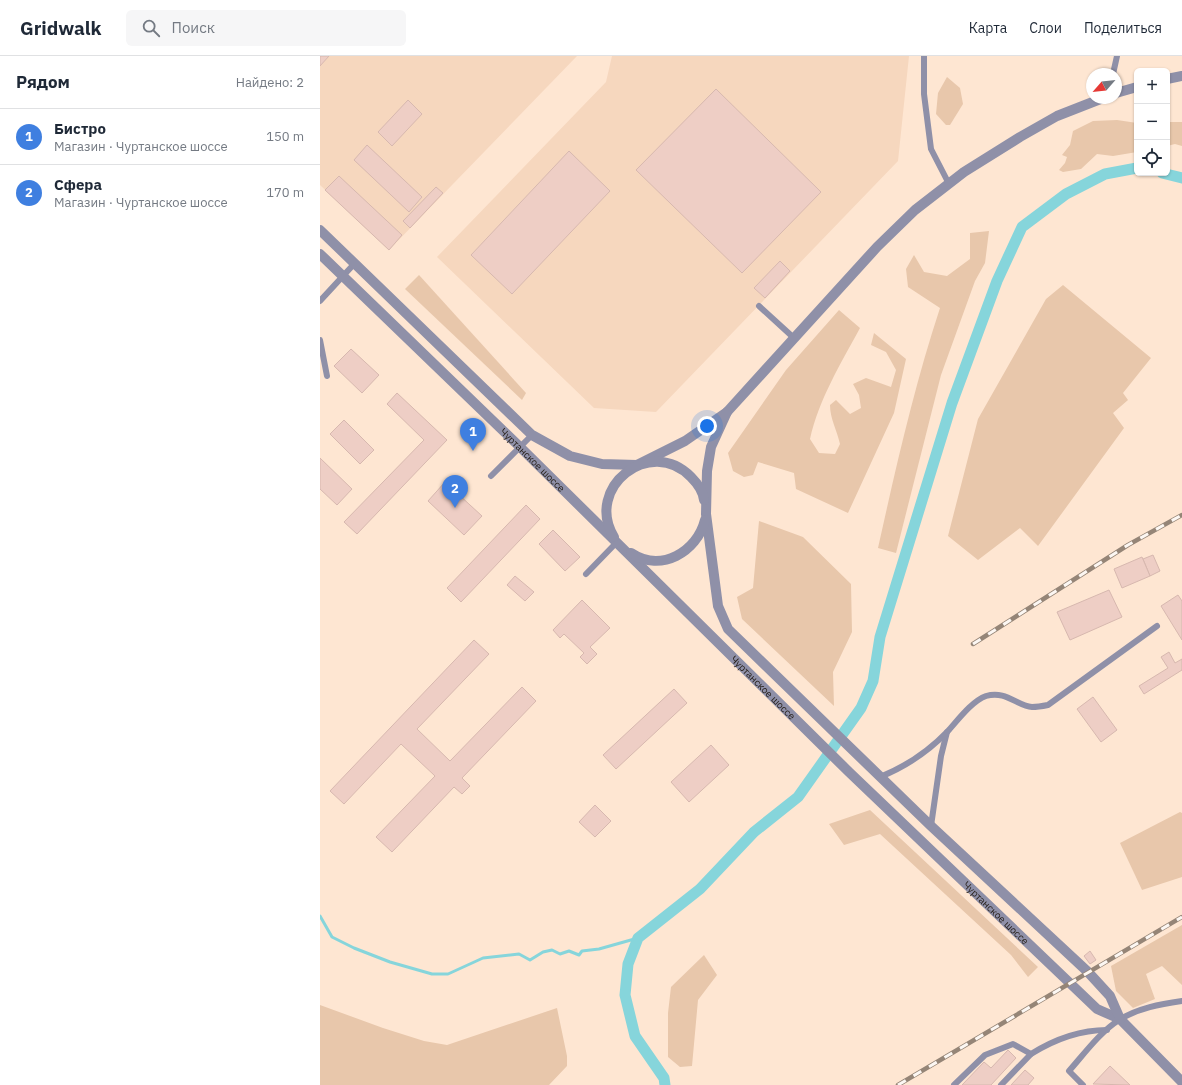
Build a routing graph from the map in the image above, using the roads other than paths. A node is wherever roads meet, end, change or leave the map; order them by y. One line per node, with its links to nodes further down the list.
1 (924, 56): 9 (lane)
2 (1117, 56): 3 (lane)
3 (1114, 68)
4 (1182, 76): 5 (street)
5 (1170, 78)
6 (1134, 88): 7 (street)
7 (1122, 91)
8 (1088, 104): 9 (street)
9 (949, 184): 16 (street)
10 (320, 230): 12 (street, Чуртанское шоссе)
11 (320, 254): 13 (street, Чуртанское шоссе)
12 (355, 263): 13 (lane); 20 (street, Чуртанское шоссе)
13 (343, 276): 14 (lane); 21 (street, Чуртанское шоссе)
14 (320, 301)
15 (759, 306): 16 (lane)
16 (794, 338): 19 (street)
17 (320, 340): 18 (lane)
18 (327, 376)
19 (727, 412): 22 (street); 24 (street, Чуртанское шоссе)
20 (532, 435): 21 (lane); 22 (street, Чуртанское шоссе)
21 (520, 447): 23 (lane); 25 (street, Чуртанское шоссе)
22 (637, 465): 24 (street); 25 (street)
23 (491, 476)
24 (706, 514): 25 (street); 29 (street, Чуртанское шоссе)
25 (620, 545): 26 (lane); 32 (street, Чуртанское шоссе)
26 (586, 574)
27 (1157, 626): 28 (lane)
28 (947, 732): 29 (lane); 30 (lane)
29 (880, 777): 30 (street, Чуртанское шоссе)
30 (931, 826): 32 (street, Чуртанское шоссе)
31 (1182, 1001): 32 (lane)
32 (1120, 1020): 33 (lane); 35 (street)
33 (1107, 1030): 34 (lane); 38 (lane)
34 (1031, 1054): 36 (lane); 37 (lane)
35 (1182, 1082)
36 (954, 1085)
37 (1001, 1085)
38 (1084, 1085)

